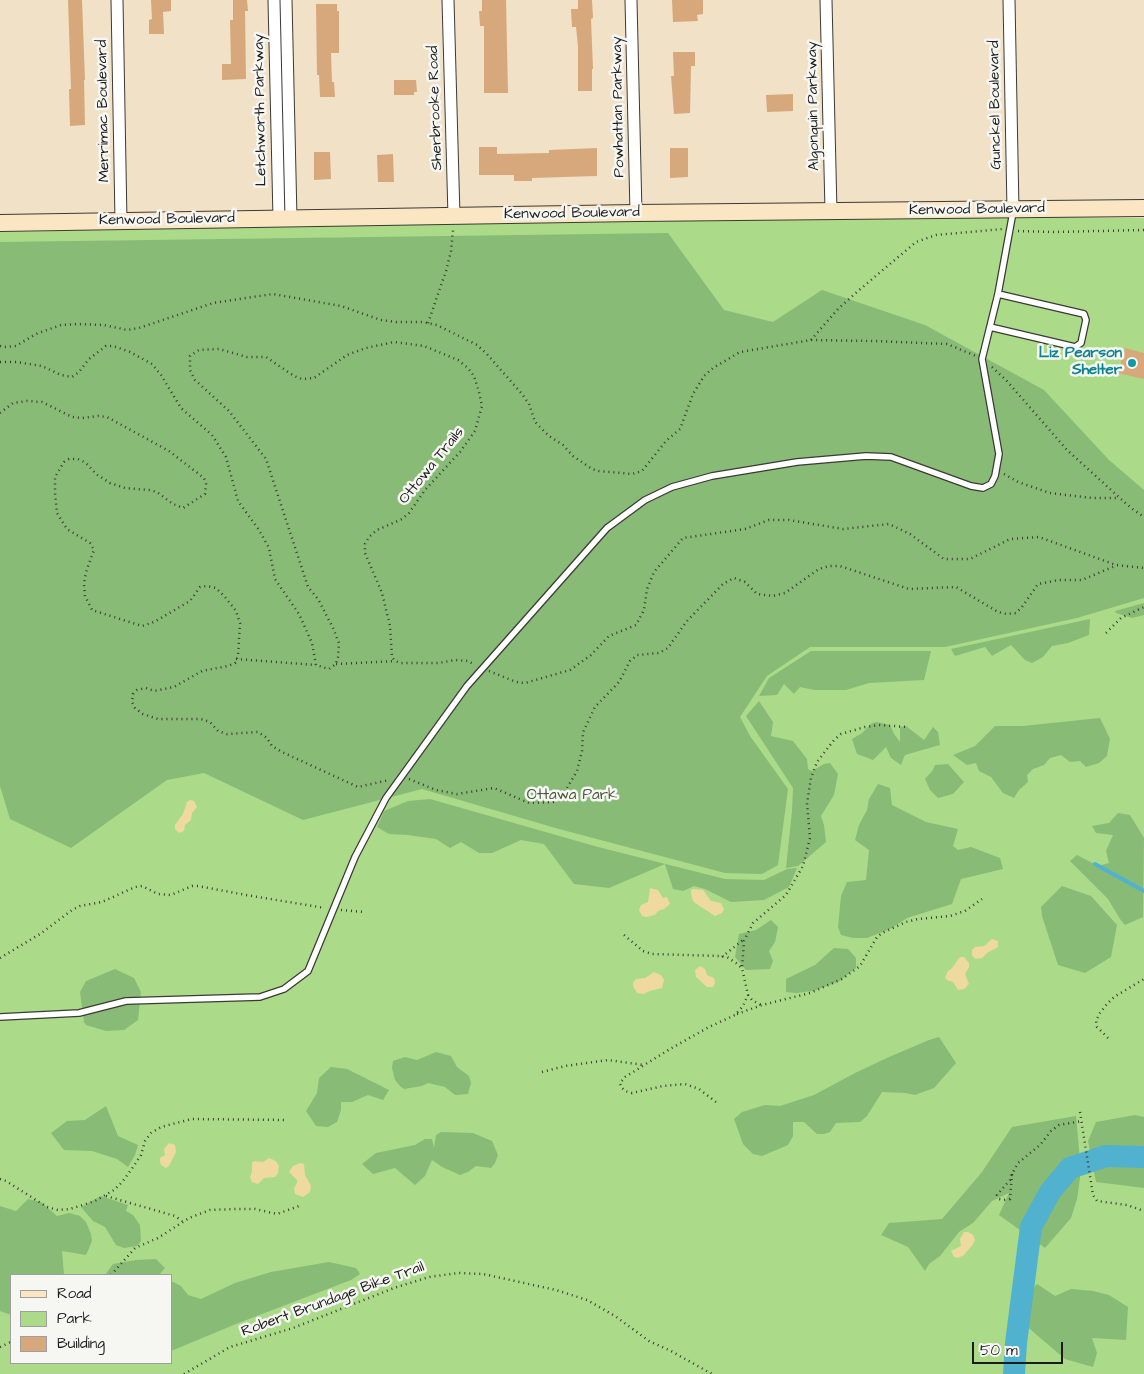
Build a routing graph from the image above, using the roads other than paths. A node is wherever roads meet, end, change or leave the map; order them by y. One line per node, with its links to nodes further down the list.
1 (117, 0): 14 (street, Merrimac Boulevard)
2 (274, 0): 13 (street, Letchworth Parkway)
3 (286, 0): 13 (street, Letchworth Parkway)
4 (448, 0): 12 (street, Sherbrooke Road)
5 (631, 0): 11 (street, Powhattan Parkway)
6 (826, 0): 10 (street, Algonquin Parkway)
7 (1009, 0): 9 (street, Gunckel Boulevard)
8 (1144, 208): 9 (street, Kenwood Boulevard)
9 (1014, 210): 10 (street, Kenwood Boulevard); 16 (lane)
10 (831, 211): 11 (street, Kenwood Boulevard)
11 (636, 213): 12 (street, Kenwood Boulevard)
12 (454, 216): 13 (street, Kenwood Boulevard)
13 (285, 219): 14 (street, Kenwood Boulevard)
14 (122, 221): 15 (street, Kenwood Boulevard)
15 (0, 223)
16 (998, 294): 17 (lane); 17 (lane)
17 (990, 327): 18 (lane)
18 (0, 1017)

